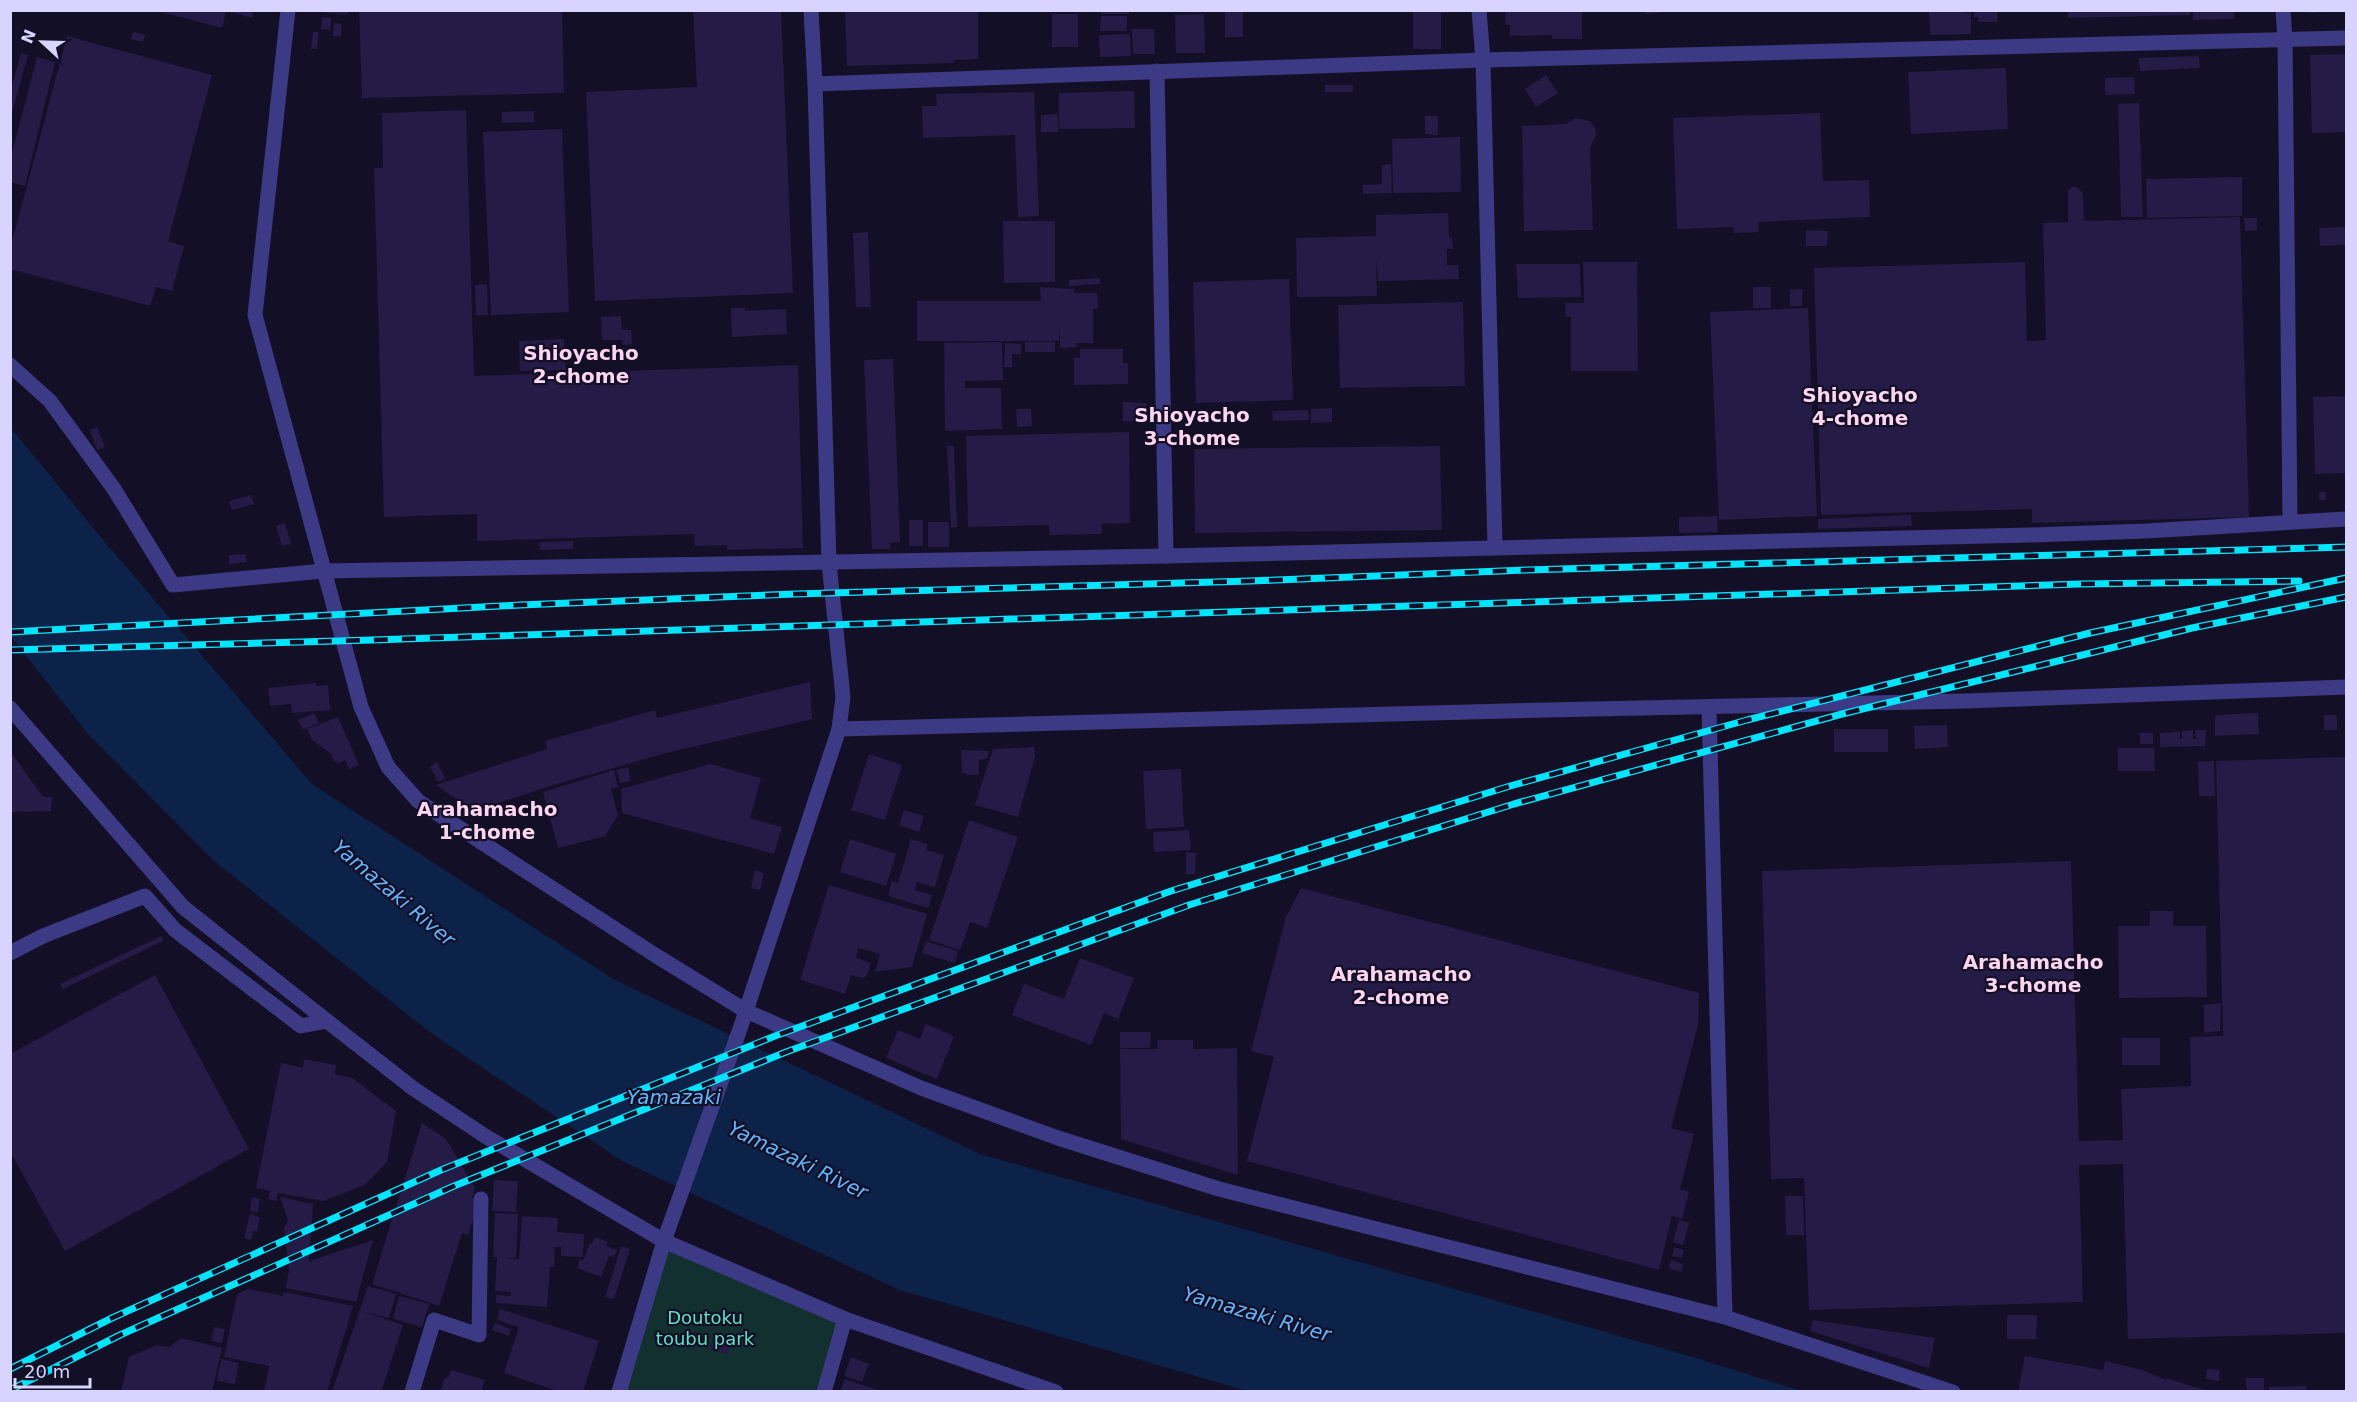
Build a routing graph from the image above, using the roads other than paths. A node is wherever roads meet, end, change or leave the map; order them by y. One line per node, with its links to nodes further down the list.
1 (288, 10): 16 (street)
2 (811, 10): 9 (street)
3 (1479, 10): 7 (street)
4 (2283, 10): 6 (street)
5 (2346, 38): 6 (street)
6 (2285, 40): 7 (street); 12 (street)
7 (1483, 60): 8 (street); 13 (street)
8 (1157, 71): 9 (street); 14 (street)
9 (815, 84): 15 (street)
10 (10, 364): 16 (street)
11 (2346, 519): 12 (street)
12 (2290, 522): 13 (street)
13 (1495, 547): 14 (street)
14 (1166, 556): 15 (street)
15 (829, 563): 16 (street); 20 (street)
16 (323, 571): 22 (street)
17 (2346, 687): 18 (street)
18 (1709, 707): 20 (street); 26 (street)
19 (10, 708): 23 (street)
20 (839, 729): 22 (street)
21 (10, 952): 23 (street)
22 (743, 1018): 25 (street); 26 (street)
23 (327, 1021): 25 (street)
24 (481, 1199): 28 (street)
25 (664, 1241): 27 (street); 29 (street)
26 (1725, 1317): 32 (street)
27 (845, 1319): 30 (street); 31 (street)
28 (412, 1392)
29 (619, 1392)
30 (824, 1392)
31 (1056, 1392)
32 (1953, 1392)

